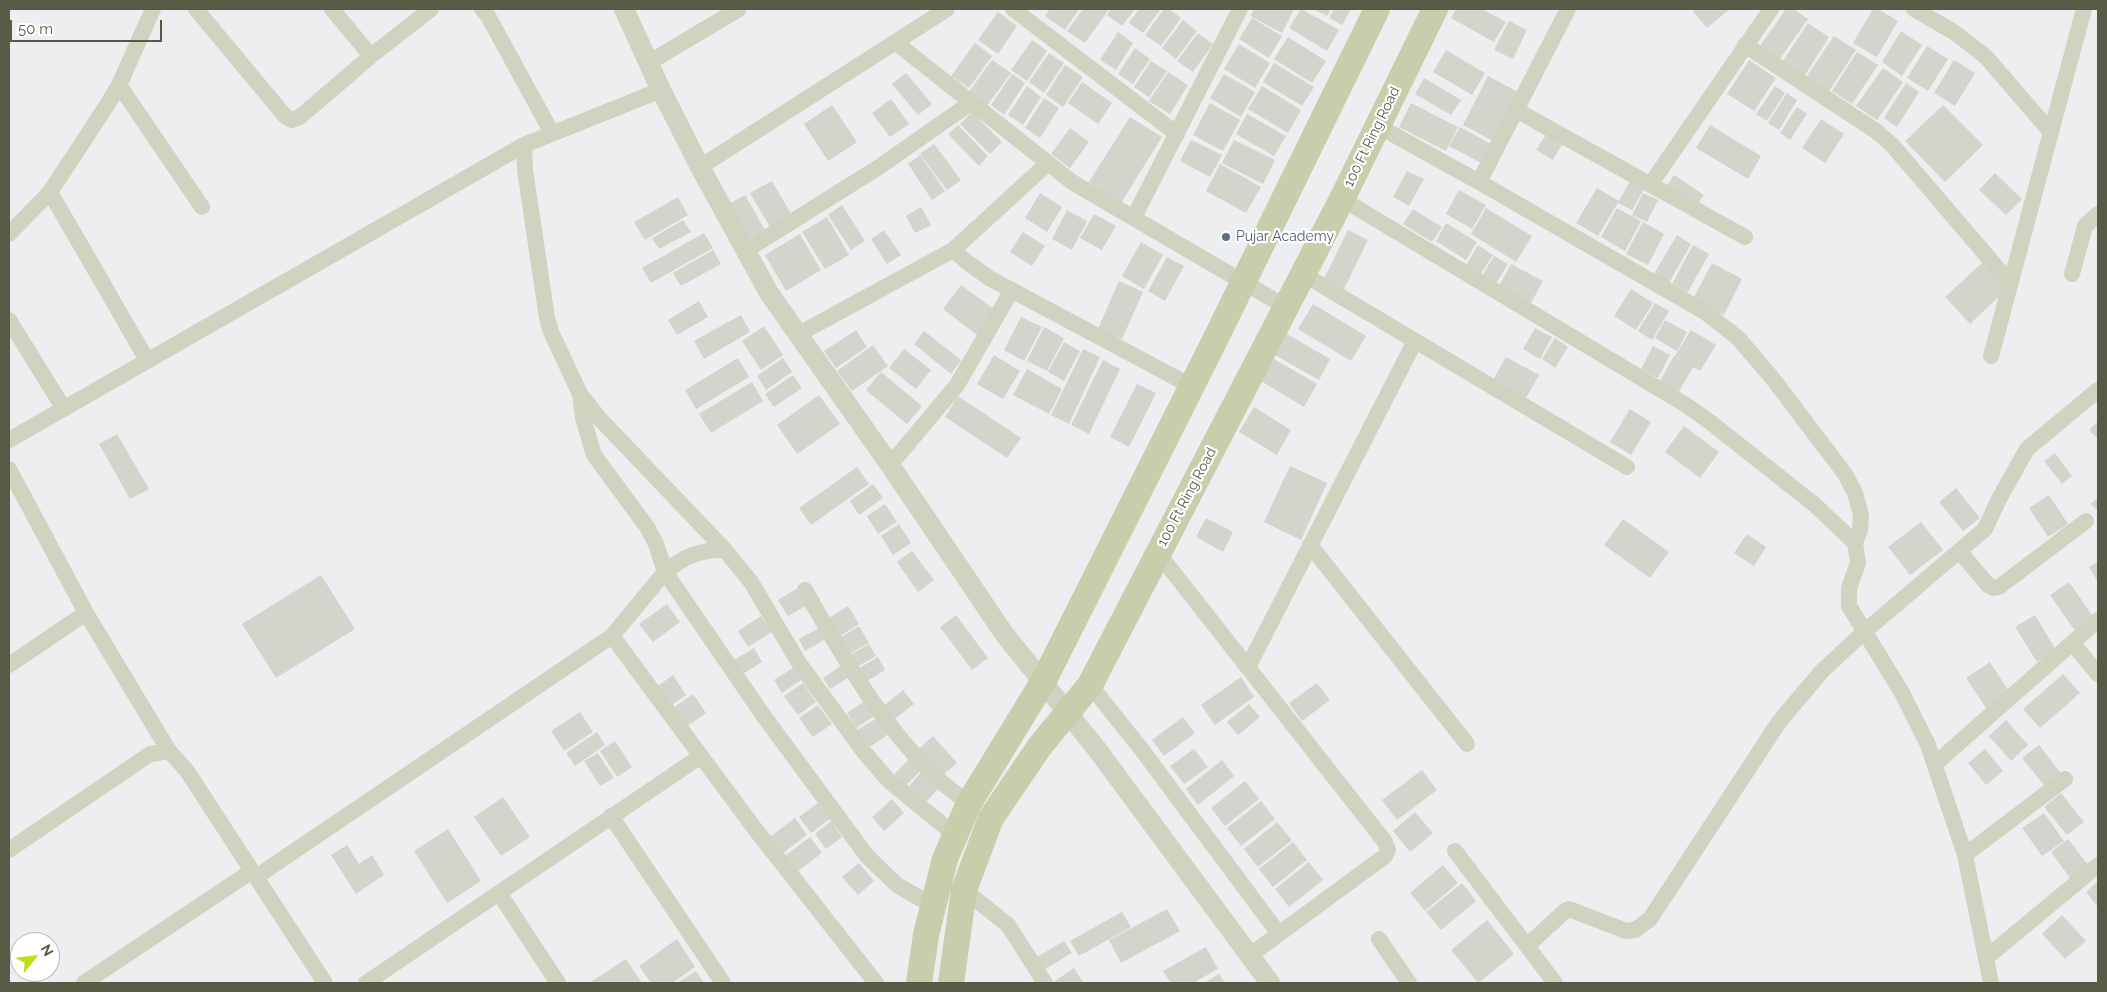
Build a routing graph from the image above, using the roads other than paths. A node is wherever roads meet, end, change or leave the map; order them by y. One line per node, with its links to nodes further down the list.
1 (153, 9): 21 (street)
2 (196, 9): 19 (street)
3 (332, 9): 19 (street)
4 (431, 9): 19 (street)
5 (482, 9): 27 (street)
6 (624, 9): 20 (street)
7 (739, 9): 20 (street)
8 (947, 9): 17 (street)
9 (1013, 9): 28 (street)
10 (1240, 9): 28 (street)
11 (1377, 9): 45 (main road)
12 (1435, 9): 25 (main road, 100 Ft Ring Road)
13 (1568, 9): 24 (street)
14 (1770, 9): 18 (street)
15 (1914, 9): 26 (street)
16 (2084, 9): 26 (street)
17 (895, 42): 23 (street); 31 (street)
18 (1745, 45): 33 (street); 46 (street)
19 (371, 56)
20 (648, 63): 22 (street)
21 (119, 85): 34 (street); 36 (street)
22 (661, 90): 27 (street); 31 (street)
23 (972, 102): 30 (street); 41 (street)
24 (1516, 110): 32 (street); 33 (street)
25 (1378, 126): 32 (street); 35 (main road, 100 Ft Ring Road)
26 (2050, 131): 46 (street)
27 (552, 133): 29 (street)
28 (1177, 134): 38 (street)
29 (524, 145): 53 (street); 56 (street)
30 (1048, 164): 38 (street); 42 (street)
31 (700, 167): 41 (street)
32 (1479, 182): 63 (street)
33 (1650, 184): 40 (street)
34 (50, 192): 39 (street); 53 (street)
35 (1342, 199): 43 (main road, 100 Ft Ring Road); 63 (street)
36 (202, 207)
37 (2098, 214): 44 (street)
38 (1134, 218): 45 (street)
39 (9, 234)
40 (1745, 237)
41 (745, 250): 50 (street)
42 (953, 250): 47 (street); 50 (street)
43 (1303, 274): 48 (main road, 100 Ft Ring Road); 51 (street)
44 (2072, 274)
45 (1243, 282): 48 (street); 54 (main road)
46 (2010, 283): 52 (street)
47 (1012, 290): 54 (street); 59 (street)
48 (1286, 307): 67 (main road, 100 Ft Ring Road)
49 (9, 320): 57 (street)
50 (797, 334): 59 (street)
51 (1415, 341): 60 (street); 64 (street)
52 (1991, 356)
53 (147, 360): 57 (street)
54 (1191, 386): 78 (main road)
55 (2098, 390): 66 (street)
56 (580, 394): 65 (street); 68 (street)
57 (64, 409): 58 (street)
58 (9, 440)
59 (890, 465): 78 (street)
60 (1627, 467)
61 (9, 469): 70 (street)
62 (2086, 521): 66 (street)
63 (1854, 543): 72 (street)
64 (1310, 545): 76 (street); 81 (street)
65 (725, 550): 68 (street); 88 (street)
66 (1960, 552): 72 (street)
67 (1158, 553): 76 (street); 79 (main road, 100 Ft Ring Road)
68 (665, 572): 73 (street); 96 (street)
69 (805, 590): 86 (street)
70 (86, 613): 75 (street); 82 (street)
71 (2098, 620): 74 (street)
72 (1864, 632): 84 (street); 99 (street)
73 (612, 636): 83 (street); 93 (street)
74 (2072, 643): 77 (street); 84 (street)
75 (9, 665)
76 (1248, 667): 97 (street)
77 (2098, 674)
78 (1043, 682): 80 (street); 86 (main road)
79 (1090, 685): 80 (main road, 100 Ft Ring Road); 97 (street)
80 (1067, 713): 94 (main road, 100 Ft Ring Road); 100 (street)
81 (1467, 744)
82 (169, 751): 89 (street); 93 (street)
83 (701, 756): 87 (street); 107 (street)
84 (1935, 764): 91 (street)
85 (2065, 779): 91 (street)
86 (969, 803): 88 (main road)
87 (611, 816): 95 (street); 106 (street)
88 (955, 835): 96 (main road)
89 (9, 850)
90 (1455, 851): 99 (street)
91 (1965, 855): 101 (street)
92 (2098, 865): 101 (street)
93 (254, 874): 102 (street); 103 (street)
94 (964, 890): 109 (main road, 100 Ft Ring Road); 110 (street)
95 (499, 893): 104 (street); 105 (street)
96 (933, 906): 108 (main road)
97 (1280, 934): 100 (street)
98 (1379, 939): 112 (street)
99 (1527, 946): 113 (street)
100 (1249, 956): 111 (street)
101 (1986, 958): 114 (street)
102 (84, 983)
103 (325, 983)
104 (366, 983)
105 (558, 983)
106 (722, 983)
107 (876, 983)
108 (920, 983)
109 (951, 983)
110 (1045, 983)
111 (1270, 983)
112 (1410, 983)
113 (1555, 983)
114 (1991, 983)

